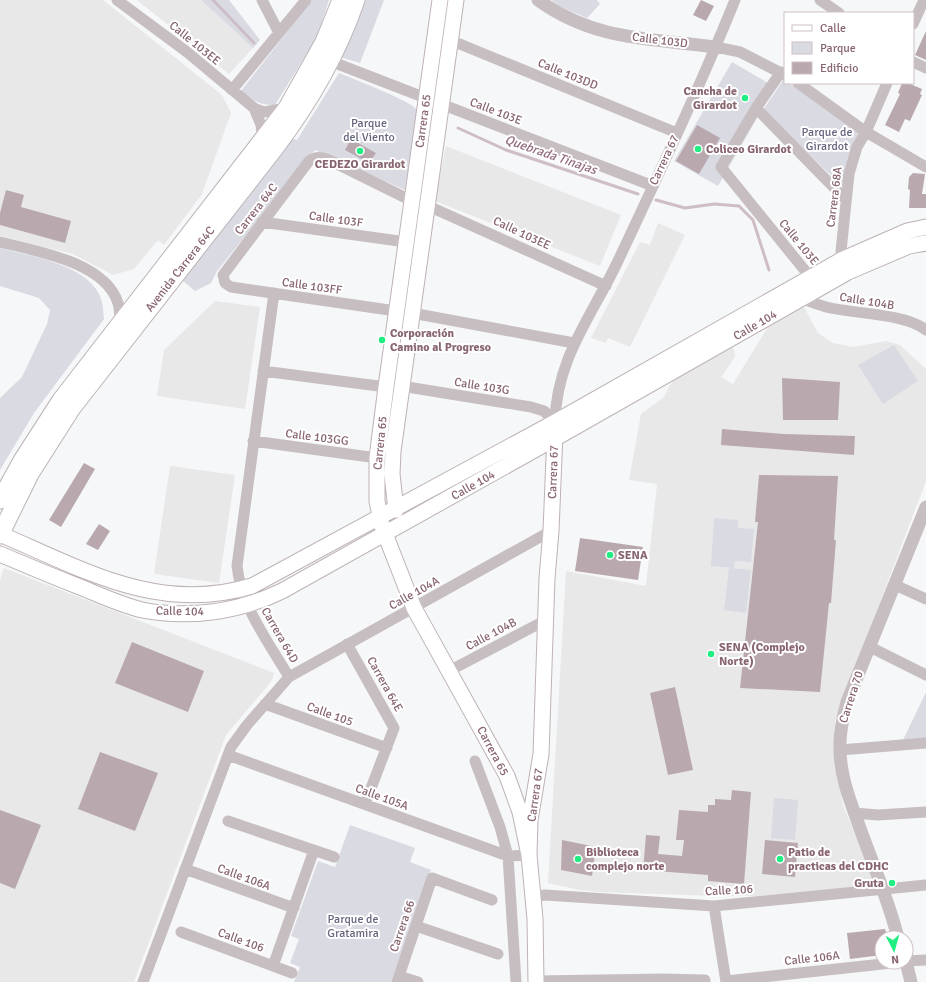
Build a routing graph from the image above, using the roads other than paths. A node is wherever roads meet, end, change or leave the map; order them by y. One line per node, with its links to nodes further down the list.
1 (117, 0): 23 (street, Calle 103EE)
2 (262, 0): 14 (street)
3 (306, 0): 14 (street)
4 (341, 0): 26 (main road, Avenida Carrera 64C)
5 (356, 0): 17 (main road, Avenida Carrera 64C)
6 (440, 0): 24 (main road, Carrera 65)
7 (456, 0): 15 (main road, Carrera 65)
8 (538, 0): 16 (street, Calle 103D)
9 (735, 0): 16 (street, Carrera 67)
10 (820, 0): 12 (street)
11 (924, 0): 13 (street)
12 (838, 12)
13 (914, 22)
14 (279, 33): 23 (street)
15 (450, 40): 24 (main road, Carrera 65); 29 (street, Calle 103DD)
16 (716, 47): 20 (street, Calle 103D); 29 (street, Carrera 67)
17 (330, 61): 24 (street, Calle 103E); 65 (main road, Avenida Carrera 64C)
18 (914, 62): 19 (street)
19 (926, 68)
20 (783, 74): 27 (street)
21 (799, 84): 28 (street)
22 (887, 84): 28 (street, Carrera 68A)
23 (232, 90): 25 (street, Calle 103EE)
24 (433, 101): 33 (street, Calle 103E); 35 (main road, Carrera 65)
25 (254, 108): 26 (street, Calle 103EE); 30 (street, Calle 103EE)
26 (287, 108): 30 (main road, Avenida Carrera 64C)
27 (756, 108): 34 (street); 42 (street, Calle 103E)
28 (866, 132): 32 (street); 34 (street, Carrera 68A)
29 (677, 133): 33 (street, Carrera 67)
30 (263, 141): 49 (main road, Avenida Carrera 64C)
31 (319, 157): 35 (street, Calle 103EE); 36 (street, Carrera 64C)
32 (926, 167)
33 (652, 186): 44 (street, Carrera 67)
34 (846, 200): 41 (street, Carrera 68A)
35 (419, 203): 39 (main road, Carrera 65); 44 (street, Calle 103EE); 48 (main road, Carrera 65)
36 (262, 222): 39 (street, Calle 103F); 43 (street, Carrera 64C)
37 (926, 227): 41 (main road, Calle 104)
38 (0, 242): 49 (street)
39 (406, 242): 47 (main road, Carrera 65)
40 (926, 243): 41 (main road, Calle 104)
41 (846, 266): 42 (main road, Calle 104); 46 (main road, Calle 104)
42 (811, 278): 54 (main road, Calle 104)
43 (225, 283): 45 (street, Calle 103FF)
44 (606, 286): 51 (street, Carrera 67)
45 (274, 293): 47 (street, Calle 103FF); 52 (street, Carrera 64D)
46 (803, 298): 50 (street, Calle 104B); 55 (main road, Calle 104)
47 (396, 311): 53 (main road, Carrera 65)
48 (412, 313): 51 (street); 53 (main road, Carrera 65)
49 (120, 325): 58 (main road, Avenida Carrera 64C)
50 (926, 330)
51 (574, 343): 54 (street, Carrera 67)
52 (263, 371): 53 (street, Calle 103G); 56 (street, Carrera 64D)
53 (393, 387): 54 (street, Calle 103G); 57 (main road, Carrera 65); 60 (main road, Carrera 65)
54 (555, 422): 55 (main road, Carrera 67); 60 (main road, Calle 104)
55 (554, 439): 62 (main road, Calle 104); 63 (main road, Carrera 67)
56 (253, 442): 57 (street, Calle 103GG); 68 (street, Carrera 64D)
57 (377, 458): 61 (main road, Carrera 65)
58 (0, 500)
59 (926, 509): 67 (street, Carrera 70)
60 (396, 510): 61 (main road, Calle 104); 62 (street, Carrera 65)
61 (380, 518): 64 (main road, Carrera 65); 68 (main road, Calle 104)
62 (400, 525): 64 (main road, Calle 104)
63 (551, 531): 71 (street, Calle 104A); 72 (main road, Carrera 67)
64 (385, 534): 70 (main road, Calle 104); 71 (main road, Carrera 65)
65 (0, 535): 68 (main road, Calle 104)
66 (0, 554): 70 (main road, Calle 104)
67 (895, 585): 69 (street); 74 (street, Carrera 70)
68 (242, 589): 70 (street, Carrera 64D)
69 (926, 599)
70 (248, 605): 77 (street, Carrera 64D)
71 (414, 608): 73 (street, Calle 104A); 75 (main road, Carrera 65)
72 (546, 620): 75 (street, Calle 104B); 89 (main road, Carrera 67)
73 (348, 644): 77 (street, Calle 104A); 80 (street, Carrera 64E)
74 (870, 647): 76 (street); 81 (street, Carrera 70)
75 (449, 671): 89 (main road, Carrera 65)
76 (926, 675)
77 (289, 677): 78 (street, Carrera 64D)
78 (265, 704): 80 (street, Calle 105); 82 (street, Carrera 64D)
79 (926, 743): 81 (street)
80 (387, 748): 84 (street, Carrera 64E)
81 (840, 750): 86 (street, Carrera 70)
82 (228, 755): 84 (street, Calle 105A); 92 (street, Carrera 64D)
83 (475, 761): 90 (street)
84 (365, 804): 90 (street, Calle 105A)
85 (926, 812): 86 (street)
86 (854, 813): 94 (street, Carrera 70)
87 (228, 821): 88 (street)
88 (314, 850): 91 (street); 98 (street)
89 (529, 855): 90 (street, Calle 105A); 95 (main road, Carrera 67)
90 (508, 856): 115 (street)
91 (334, 857)
92 (185, 869): 98 (street, Calle 106A); 113 (street, Carrera 64D)
93 (926, 885): 94 (street, Calle 106)
94 (883, 890): 97 (street, Calle 106); 100 (street, Carrera 70)
95 (534, 896): 97 (street, Calle 106); 111 (main road, Carrera 67)
96 (492, 900): 99 (street, Carrera 66)
97 (714, 906): 112 (street)
98 (294, 908): 106 (street)
99 (416, 926): 102 (street); 109 (street, Carrera 66)
100 (896, 930)
101 (181, 932): 106 (street, Calle 106)
102 (498, 954)
103 (926, 960): 104 (street)
104 (914, 961)
105 (874, 965): 112 (street, Calle 106A)
106 (273, 966): 108 (street, Calle 106)
107 (908, 970): 116 (street)
108 (292, 973)
109 (398, 979): 114 (street)
110 (705, 980): 111 (street)
111 (536, 981)
112 (726, 981)
113 (143, 982)
114 (418, 982)
115 (516, 982)
116 (912, 982)

